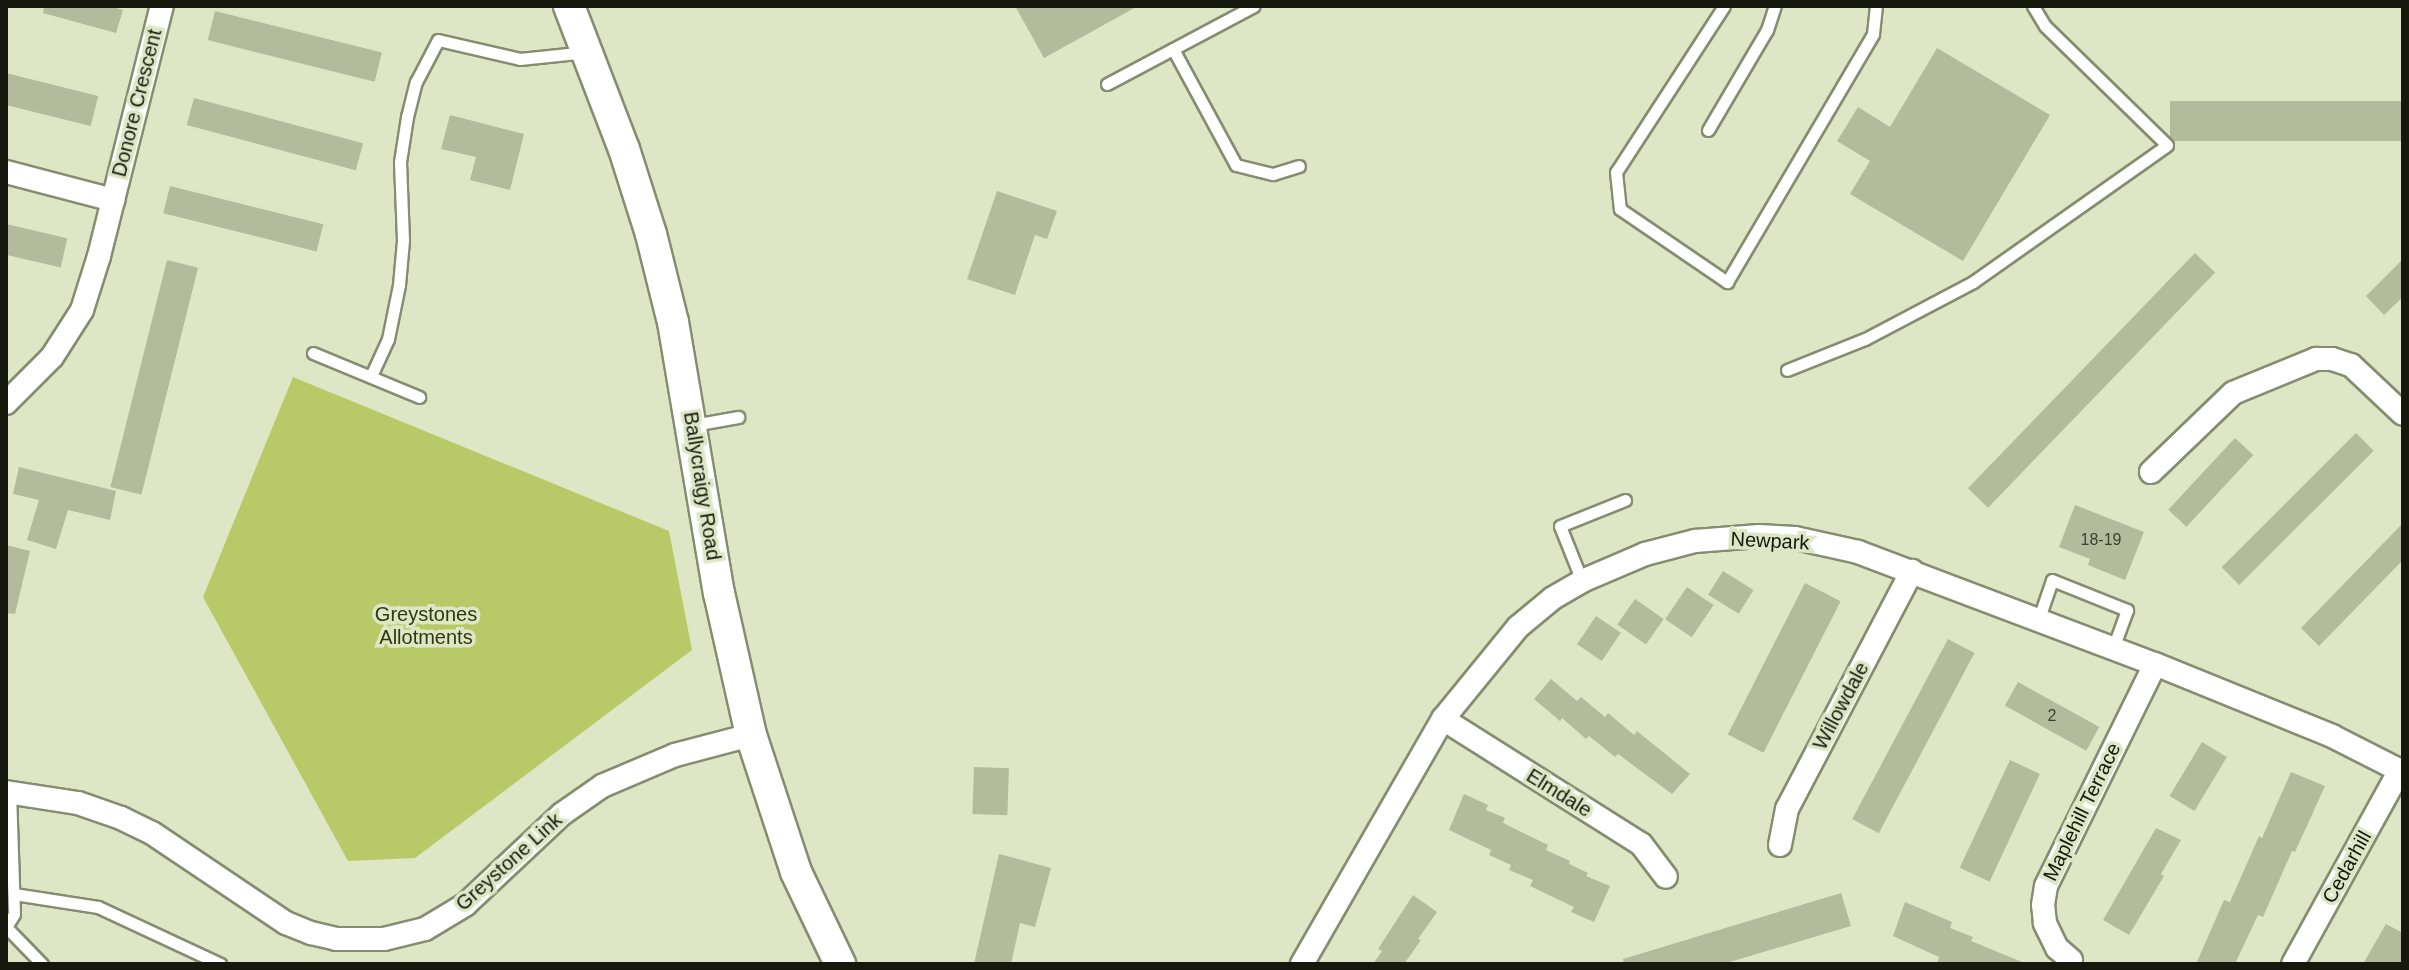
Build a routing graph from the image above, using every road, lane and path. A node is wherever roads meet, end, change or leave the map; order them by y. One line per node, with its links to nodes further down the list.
1 (162, 6): 14 (street, Donore Crescent)
2 (569, 6): 9 (main road, Ballycraigy Road)
3 (1254, 6): 8 (lane)
4 (1724, 6): 6 (lane)
5 (1775, 6): 11 (lane)
6 (1876, 6)
7 (2033, 6): 16 (lane)
8 (1173, 49): 10 (lane); 12 (lane)
9 (587, 52): 17 (lane); 22 (main road, Ballycraigy Road)
10 (1107, 84)
11 (1708, 130)
12 (1299, 166)
13 (6, 172): 14 (street, Donore Crescent)
14 (113, 200): 19 (street, Donore Crescent)
15 (313, 353): 17 (lane)
16 (1787, 370)
17 (371, 376): 18 (lane)
18 (419, 397)
19 (6, 403)
20 (2403, 414): 23 (street)
21 (738, 417): 22 (lane)
22 (693, 425): 31 (main road, Ballycraigy Road)
23 (2151, 472)
24 (1625, 500): 26 (lane)
25 (1912, 571): 26 (street, Newpark); 27 (street, Newpark); 34 (street, Willowdale)
26 (1582, 581): 30 (street, Newpark)
27 (2039, 618): 28 (street, Newpark); 28 (lane)
28 (2113, 648): 29 (street, Newpark)
29 (2155, 664): 32 (street, Newpark); 37 (street, Maplehill Terrace)
30 (1443, 719): 35 (street, Elmdale); 41 (street, Newpark)
31 (751, 735): 33 (street, Greystone Link); 40 (main road, Ballycraigy Road)
32 (2402, 771): 42 (street, Cedarhill)
33 (8, 792): 36 (lane)
34 (1780, 845)
35 (1666, 877)
36 (14, 894): 38 (lane); 39 (lane)
37 (2071, 960)
38 (42, 964)
39 (220, 964)
40 (840, 964)
41 (1302, 964)
42 (2293, 964)

